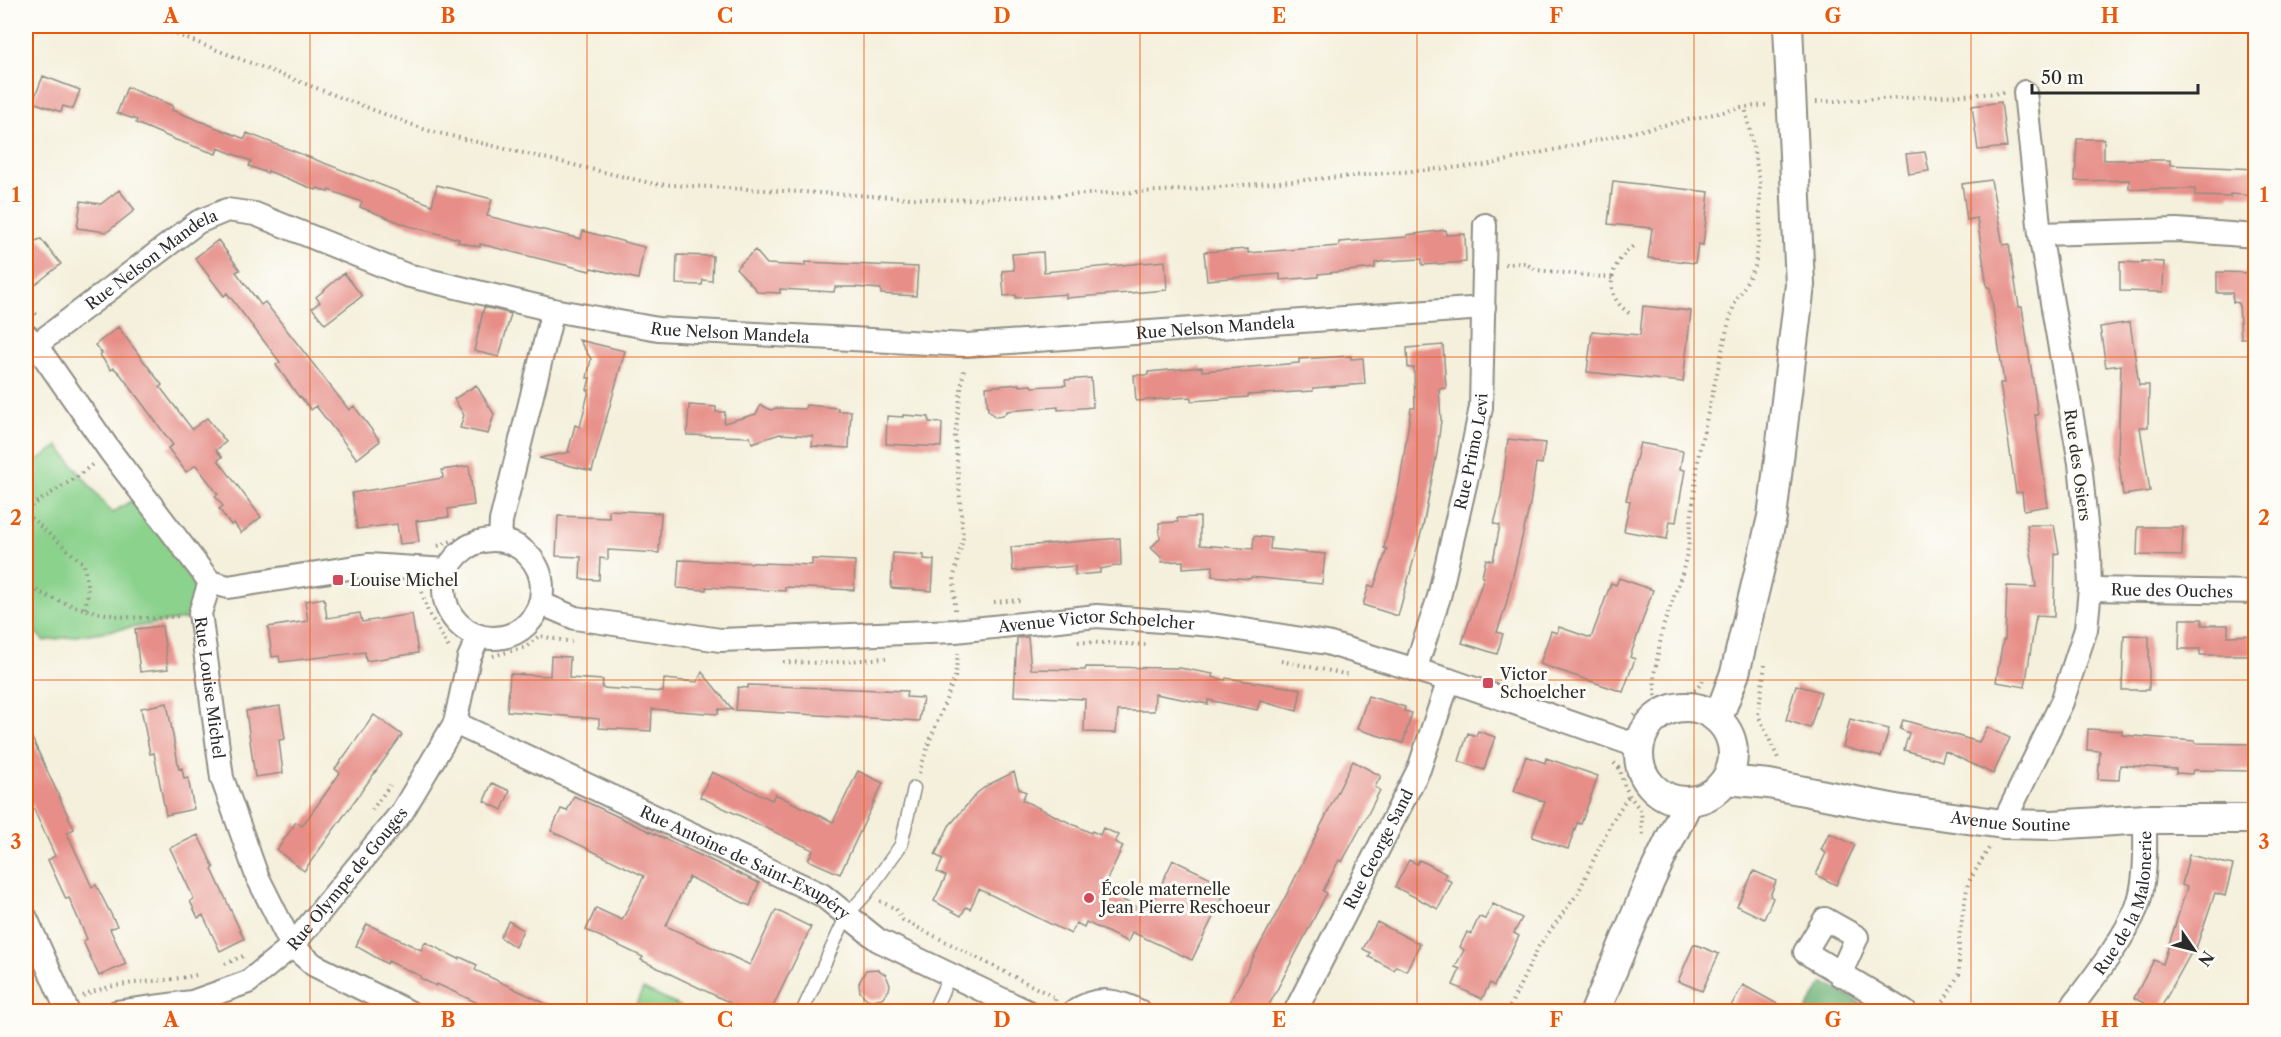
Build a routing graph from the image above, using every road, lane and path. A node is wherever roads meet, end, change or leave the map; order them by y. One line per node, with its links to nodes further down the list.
1 (30, 26): 4 (path)
2 (154, 26): 7 (path)
3 (1788, 26): 6 (street)
4 (26, 34)
5 (2025, 92): 6 (path); 9 (street, Rue des Osiers)
6 (1792, 103): 7 (path); 42 (street)
7 (1745, 107): 55 (path)
8 (1485, 225): 12 (street, Rue Primo Levi)
9 (2040, 234): 10 (street); 28 (street, Rue des Osiers)
10 (2256, 236)
11 (1636, 244): 13 (path)
12 (1483, 265): 13 (path); 14 (street, Rue Primo Levi)
13 (1612, 278): 16 (path)
14 (1484, 308): 18 (street, Rue Nelson Mandela); 51 (street, Rue Primo Levi)
15 (553, 310): 17 (street, Rue Nelson Mandela); 18 (street, Rue Nelson Mandela); 23 (street)
16 (1629, 313)
17 (31, 340): 19 (street)
18 (967, 345): 34 (path)
19 (110, 451): 20 (path); 25 (street)
20 (26, 509)
21 (26, 514): 35 (path)
22 (519, 527): 30 (path)
23 (500, 540): 24 (street); 30 (street)
24 (447, 570): 25 (street); 37 (street)
25 (210, 582): 36 (street, Rue Louise Michel)
26 (26, 585): 35 (path)
27 (414, 587): 43 (path)
28 (2090, 589): 29 (street, Rue des Ouches); 69 (street, Rue des Osiers)
29 (2256, 592)
30 (546, 598): 37 (street); 38 (street, Avenue Victor Schoelcher)
31 (1023, 600): 32 (path)
32 (989, 603)
33 (966, 606): 34 (path)
34 (954, 608): 38 (path)
35 (85, 609): 36 (path)
36 (200, 613): 74 (street, Rue Louise Michel)
37 (479, 636): 47 (street, Rue Olympe de Gouges)
38 (956, 642): 44 (path); 45 (path); 51 (street, Avenue Victor Schoelcher); 63 (path)
39 (1067, 643): 41 (path)
40 (582, 644): 47 (path)
41 (1156, 645)
42 (1742, 647): 57 (street); 62 (path)
43 (448, 648): 46 (path); 47 (path)
44 (968, 651)
45 (947, 653)
46 (447, 656)
47 (469, 658): 56 (street, Rue Olympe de Gouges)
48 (892, 658): 50 (path)
49 (1281, 660): 53 (path)
50 (778, 662)
51 (1415, 670): 54 (street, Avenue Victor Schoelcher)
52 (1707, 675): 55 (path)
53 (1351, 676)
54 (1449, 680): 58 (street, Avenue Victor Schoelcher); 89 (street, Rue George Sand)
55 (1656, 702): 58 (path)
56 (455, 723): 72 (street, Rue Antoine de Saint-Exupéry); 74 (street, Rue Olympe de Gouges)
57 (1724, 727): 58 (street); 61 (street); 62 (street)
58 (1633, 729): 65 (street)
59 (1606, 760): 64 (path)
60 (394, 779): 66 (path)
61 (1726, 780): 62 (street, Avenue Soutine); 65 (street)
62 (1769, 784): 69 (street, Avenue Soutine)
63 (914, 788): 71 (lane)
64 (1629, 795): 70 (path); 90 (path)
65 (1688, 802): 91 (street)
66 (368, 816)
67 (2145, 819): 68 (street, Avenue Soutine); 69 (street, Avenue Soutine); 94 (street, Rue de la Malonerie)
68 (2256, 819)
69 (2003, 824): 93 (path)
70 (1639, 846)
71 (866, 894): 72 (lane); 80 (path)
72 (847, 915): 78 (street, Rue Antoine de Saint-Exupéry); 84 (lane)
73 (26, 918): 81 (street)
74 (292, 946): 82 (street, Rue Olympe de Gouges); 83 (street)
75 (249, 953): 76 (path)
76 (218, 968)
77 (198, 975): 81 (path)
78 (950, 975): 85 (lane); 86 (street, Rue Antoine de Saint-Exupéry)
79 (1840, 975): 92 (street)
80 (1052, 1005)
81 (66, 1008)
82 (117, 1011)
83 (409, 1011)
84 (802, 1011)
85 (933, 1011)
86 (1028, 1011)
87 (1074, 1011): 88 (street)
88 (1141, 1011)
89 (1296, 1011)
90 (1508, 1011)
91 (1595, 1011)
92 (1905, 1011)
93 (1938, 1011)
94 (2068, 1011)

